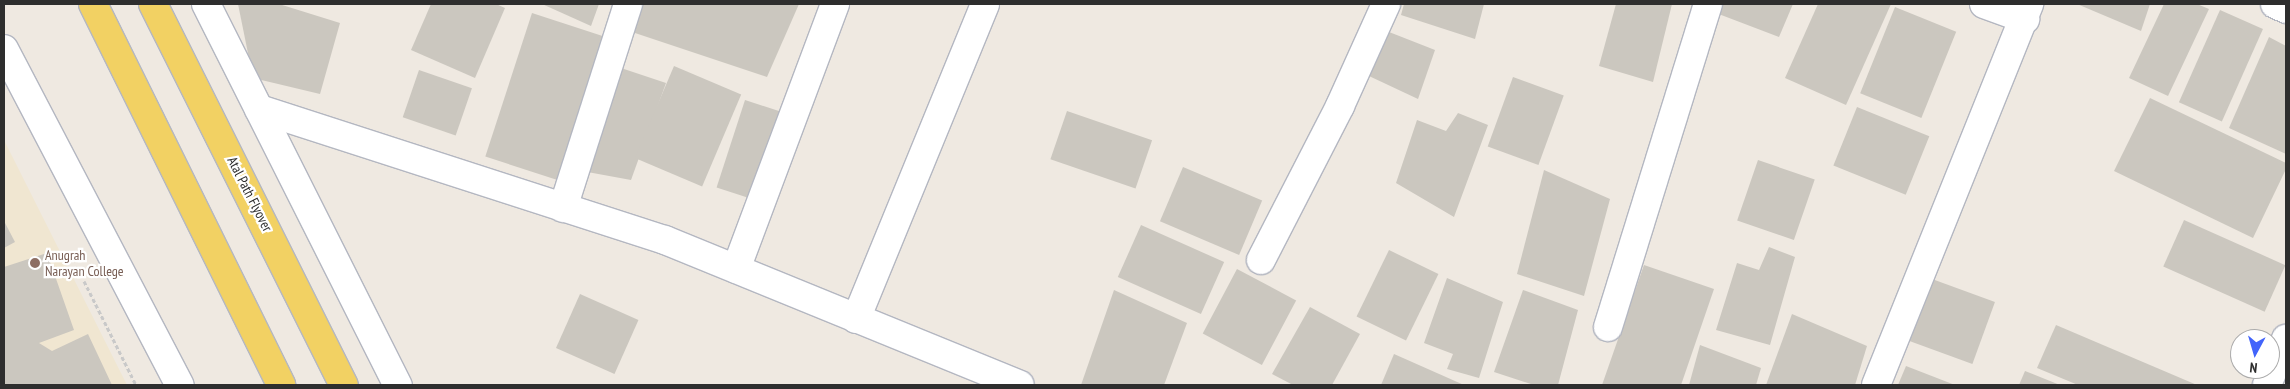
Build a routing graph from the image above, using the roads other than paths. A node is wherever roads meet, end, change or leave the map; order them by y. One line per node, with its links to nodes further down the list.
1 (93, 4): 22 (main road)
2 (153, 4): 23 (main road, Atal Path Flyover)
3 (206, 4): 14 (street)
4 (628, 4): 15 (street)
5 (835, 4): 17 (street)
6 (985, 4): 18 (street)
7 (1386, 4): 16 (street)
8 (1708, 4): 19 (street)
9 (1984, 4): 12 (street)
10 (2275, 4): 11 (street)
11 (2286, 9)
12 (2027, 11): 26 (street)
13 (4, 49): 21 (street)
14 (259, 110): 15 (street); 24 (street)
15 (563, 208): 17 (street)
16 (1261, 260)
17 (736, 269): 18 (street)
18 (856, 319): 25 (street)
19 (1608, 327)
20 (2286, 339): 27 (street)
21 (180, 385)
22 (281, 385)
23 (344, 385)
24 (398, 385)
25 (1020, 385)
26 (1876, 385)
27 (2268, 385)

